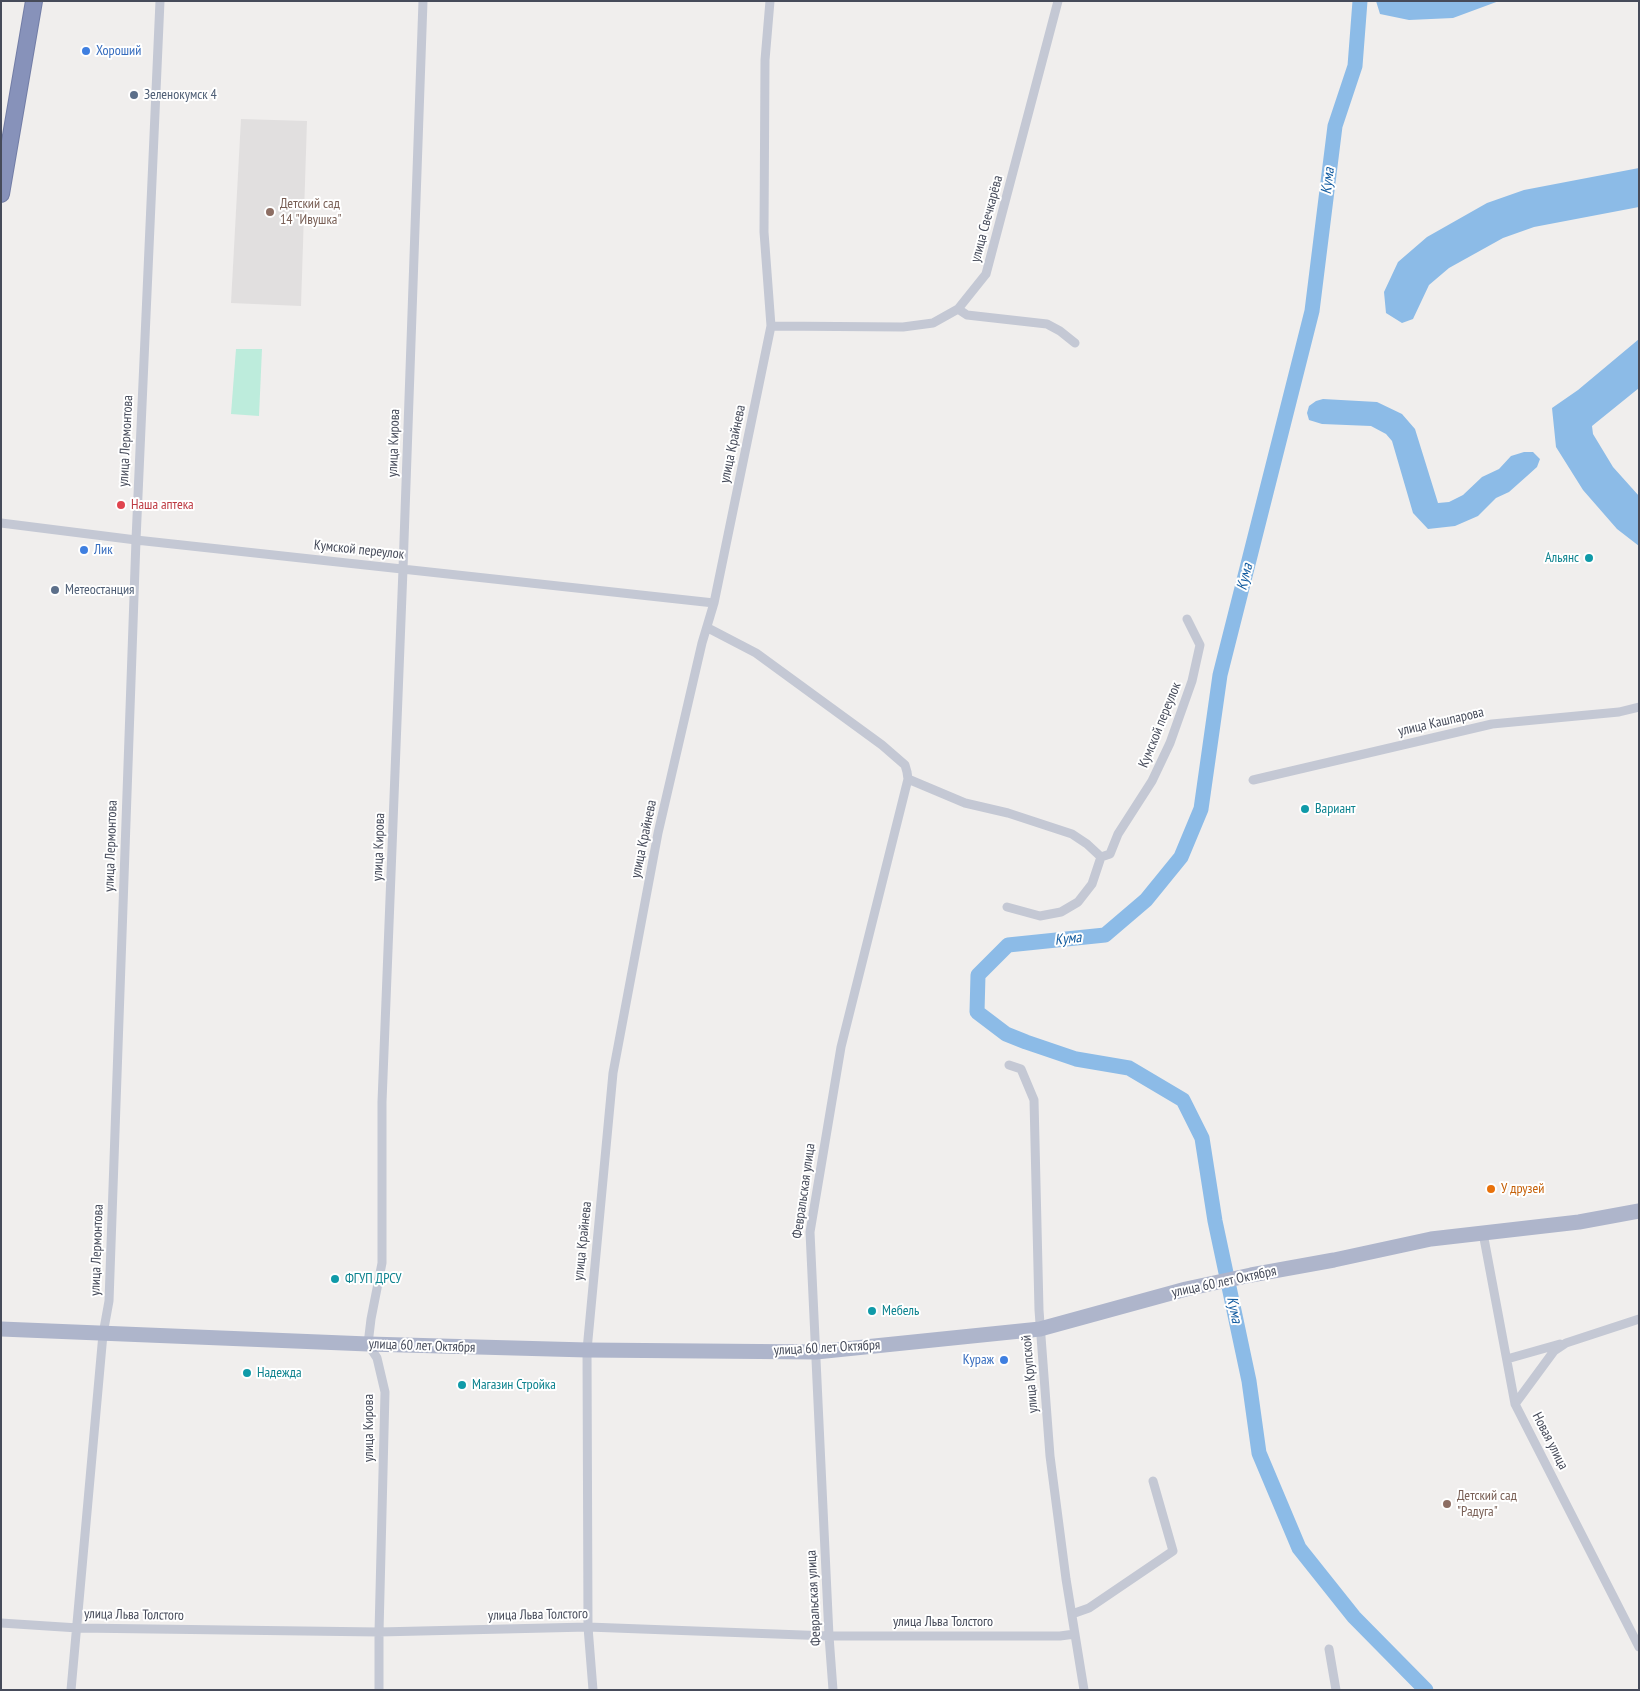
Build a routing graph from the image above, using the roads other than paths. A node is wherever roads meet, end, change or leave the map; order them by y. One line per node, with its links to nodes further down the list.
1 (34, 1): 6 (highway)
2 (160, 1): 11 (street, улица Лермонтова)
3 (424, 1): 12 (street, улица Кирова)
4 (770, 1): 8 (street, улица Крайнева)
5 (1058, 1): 7 (street, улица Свечкарёва)
6 (1, 194)
7 (958, 309): 8 (street, улица Свечкарёва); 9 (street)
8 (771, 326): 13 (street, улица Крайнева)
9 (1076, 343)
10 (1, 523): 11 (street, Кумской переулок)
11 (136, 540): 12 (street, Кумской переулок); 27 (street, улица Лермонтова)
12 (403, 569): 13 (street, Кумской переулок); 29 (street, улица Кирова)
13 (714, 603): 15 (street, улица Крайнева)
14 (1187, 619): 19 (street, Кумской переулок)
15 (708, 628): 17 (street, Февральская улица); 30 (street, улица Крайнева)
16 (1639, 707): 18 (street, улица Кашпарова)
17 (908, 779): 19 (street); 31 (street, Февральская улица)
18 (1252, 780)
19 (1101, 857): 20 (street, Кумской переулок)
20 (1007, 907)
21 (1009, 1065): 26 (street, улица Крупской)
22 (1639, 1211): 23 (main road, улица 60 лет Октября)
23 (1483, 1233): 26 (main road, улица 60 лет Октября); 32 (street, Новая улица)
24 (1639, 1319): 28 (street)
25 (1, 1329): 27 (main road, улица 60 лет Октября)
26 (1040, 1329): 31 (main road, улица 60 лет Октября); 35 (street, улица Крупской)
27 (104, 1334): 29 (main road, улица 60 лет Октября); 38 (street, улица Лермонтова)
28 (1566, 1343): 32 (street); 33 (street)
29 (368, 1344): 30 (main road, улица 60 лет Октября); 39 (street, улица Кирова)
30 (587, 1350): 31 (main road, улица 60 лет Октября); 37 (street, улица Крайнева)
31 (816, 1352): 41 (street, Февральская улица)
32 (1507, 1359): 33 (street, Новая улица)
33 (1515, 1404): 42 (street, Новая улица)
34 (1153, 1481): 35 (street)
35 (1072, 1614): 40 (street, улица Крупской)
36 (1, 1623): 38 (street, улица Льва Толстого)
37 (588, 1627): 39 (street, улица Льва Толстого); 41 (street, улица Льва Толстого); 46 (street, улица Крайнева)
38 (78, 1628): 39 (street, улица Льва Толстого); 44 (street, улица Лермонтова)
39 (379, 1632): 45 (street, улица Кирова)
40 (1075, 1634): 41 (street, улица Льва Толстого); 48 (street, улица Крупской)
41 (829, 1636): 47 (street, Февральская улица)
42 (1639, 1647)
43 (1330, 1649): 49 (street)
44 (71, 1690)
45 (379, 1690)
46 (592, 1690)
47 (834, 1690)
48 (1084, 1690)
49 (1336, 1690)

